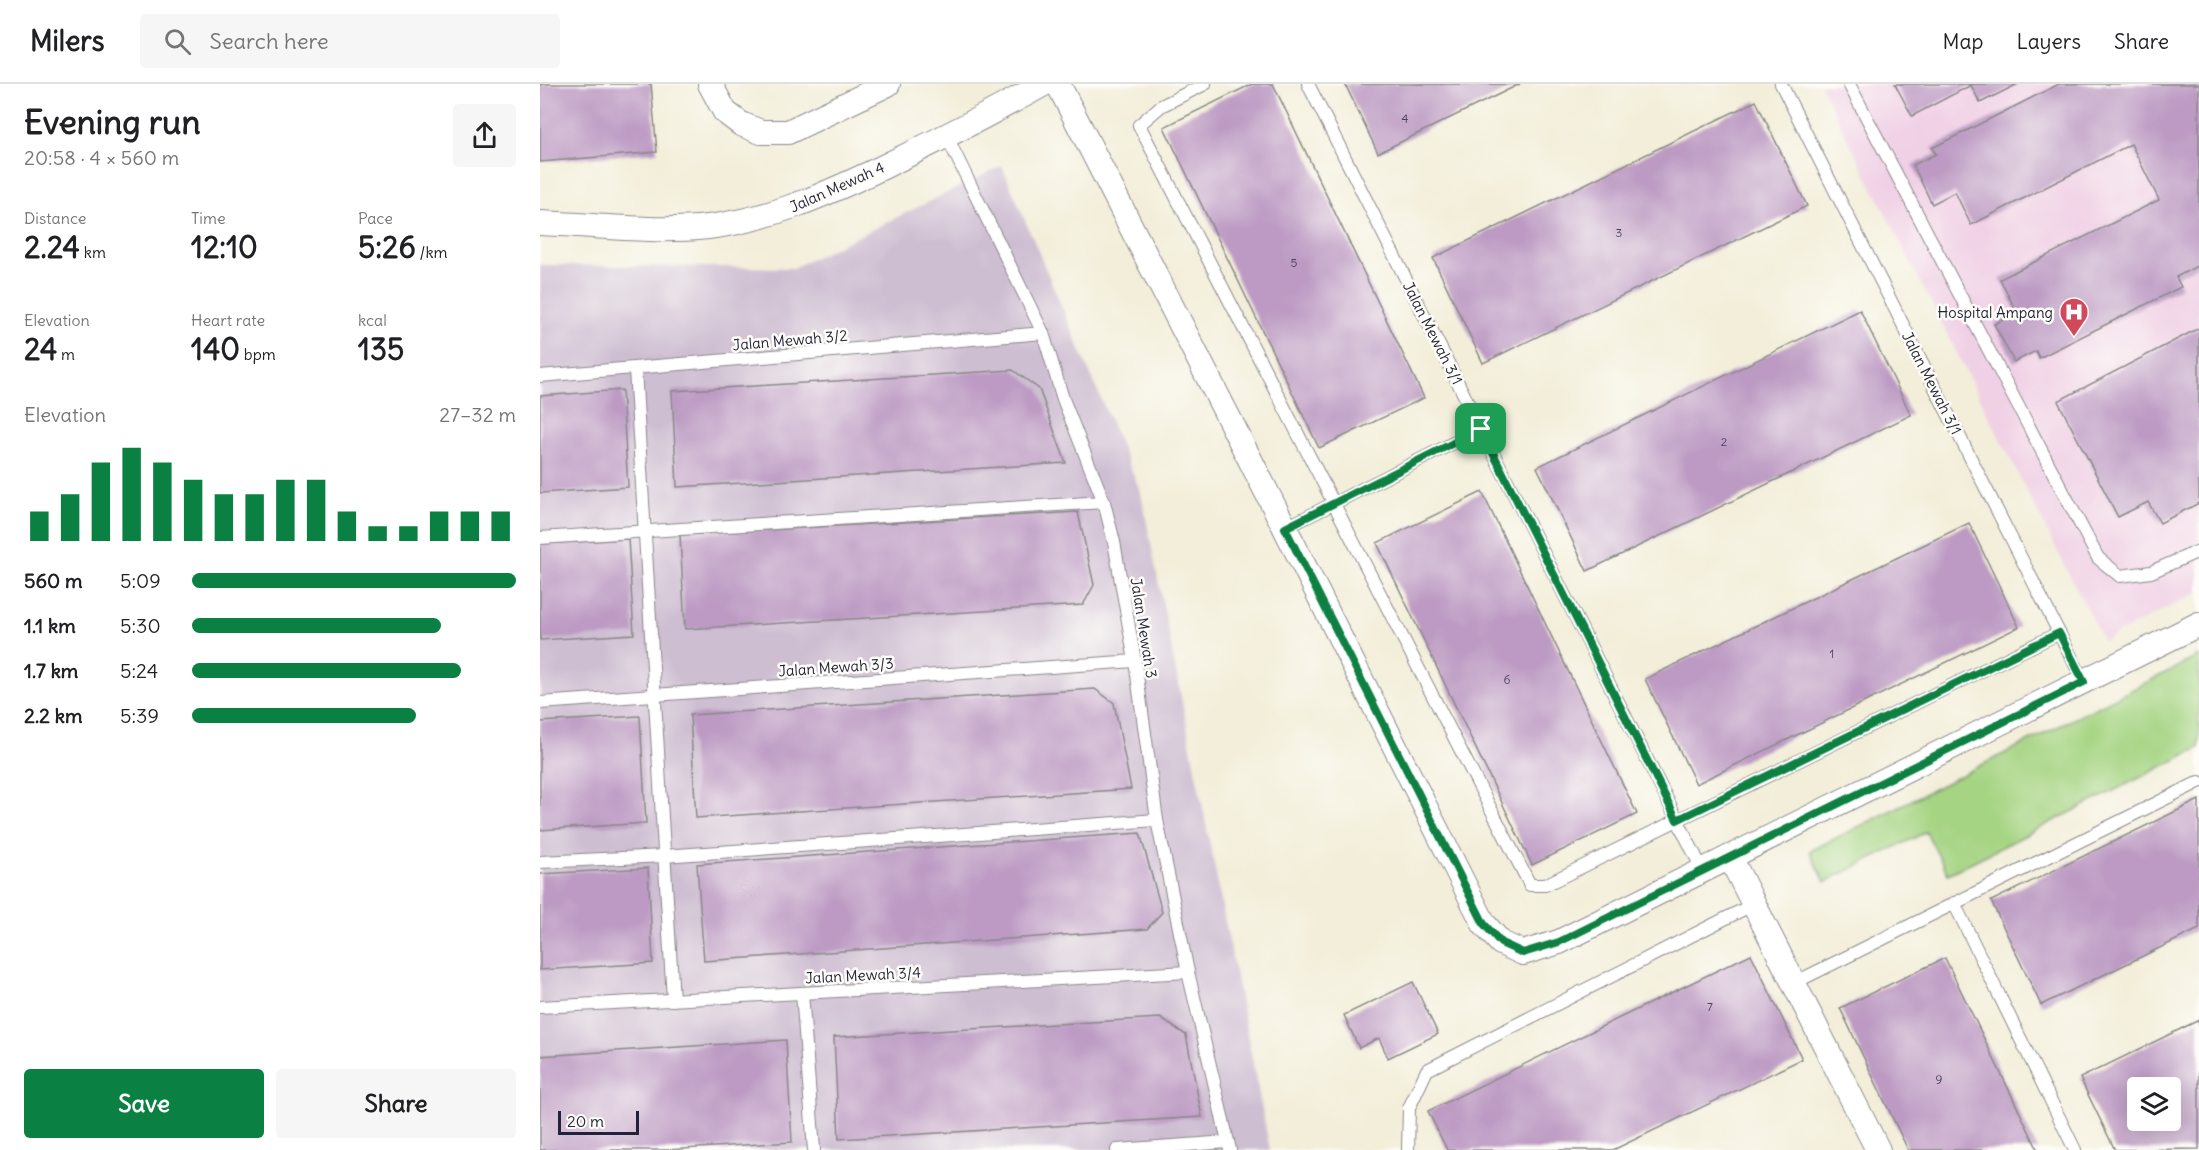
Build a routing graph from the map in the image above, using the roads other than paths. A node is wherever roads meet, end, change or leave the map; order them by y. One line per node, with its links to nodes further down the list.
1 (710, 84): 2 (street)
2 (888, 84)
3 (1044, 84): 9 (street, Jalan Mewah 4)
4 (1058, 84): 17 (street)
5 (1205, 84): 16 (lane)
6 (1308, 84): 14 (lane, Jalan Mewah 3/1)
7 (1781, 84): 22 (lane, Jalan Mewah 3/1)
8 (1849, 84): 20 (lane)
9 (947, 137): 10 (street, Jalan Mewah 4); 11 (lane, Jalan Mewah 3)
10 (540, 223)
11 (1043, 333): 12 (lane, Jalan Mewah 3/2); 15 (lane, Jalan Mewah 3)
12 (635, 369): 13 (lane, Jalan Mewah 3/2); 18 (lane)
13 (540, 376)
14 (1481, 429): 16 (lane); 29 (lane, Jalan Mewah 3/1)
15 (1104, 502): 18 (lane); 23 (lane, Jalan Mewah 3)
16 (1333, 503): 17 (lane); 29 (lane)
17 (1285, 528): 33 (street)
18 (645, 531): 19 (lane); 25 (lane)
19 (540, 538)
20 (2199, 550)
21 (2199, 624): 24 (street)
22 (2059, 633): 24 (lane, Jalan Mewah 3/1); 29 (lane)
23 (1135, 661): 25 (lane, Jalan Mewah 3/3); 28 (lane, Jalan Mewah 3)
24 (2084, 682): 31 (street)
25 (655, 696): 26 (lane, Jalan Mewah 3/3); 30 (lane)
26 (540, 703)
27 (2199, 782): 34 (lane)
28 (1157, 820): 30 (lane); 36 (lane, Jalan Mewah 3)
29 (1677, 820): 33 (lane, Jalan Mewah 3/1)
30 (664, 856): 32 (lane); 39 (lane)
31 (1730, 857): 33 (street); 35 (street)
32 (540, 862)
33 (1703, 871)
34 (1954, 903): 37 (lane); 46 (lane)
35 (1754, 904): 37 (street); 44 (lane)
36 (1188, 972): 38 (lane, Jalan Mewah 3/4); 41 (lane, Jalan Mewah 3)
37 (1794, 983): 45 (street)
38 (802, 993): 39 (lane, Jalan Mewah 3/4); 42 (lane)
39 (673, 1000): 40 (lane, Jalan Mewah 3/4)
40 (540, 1007)
41 (1229, 1146): 43 (lane)
42 (814, 1150)
43 (1117, 1150)
44 (1408, 1150)
45 (1878, 1150)
46 (2075, 1150)

